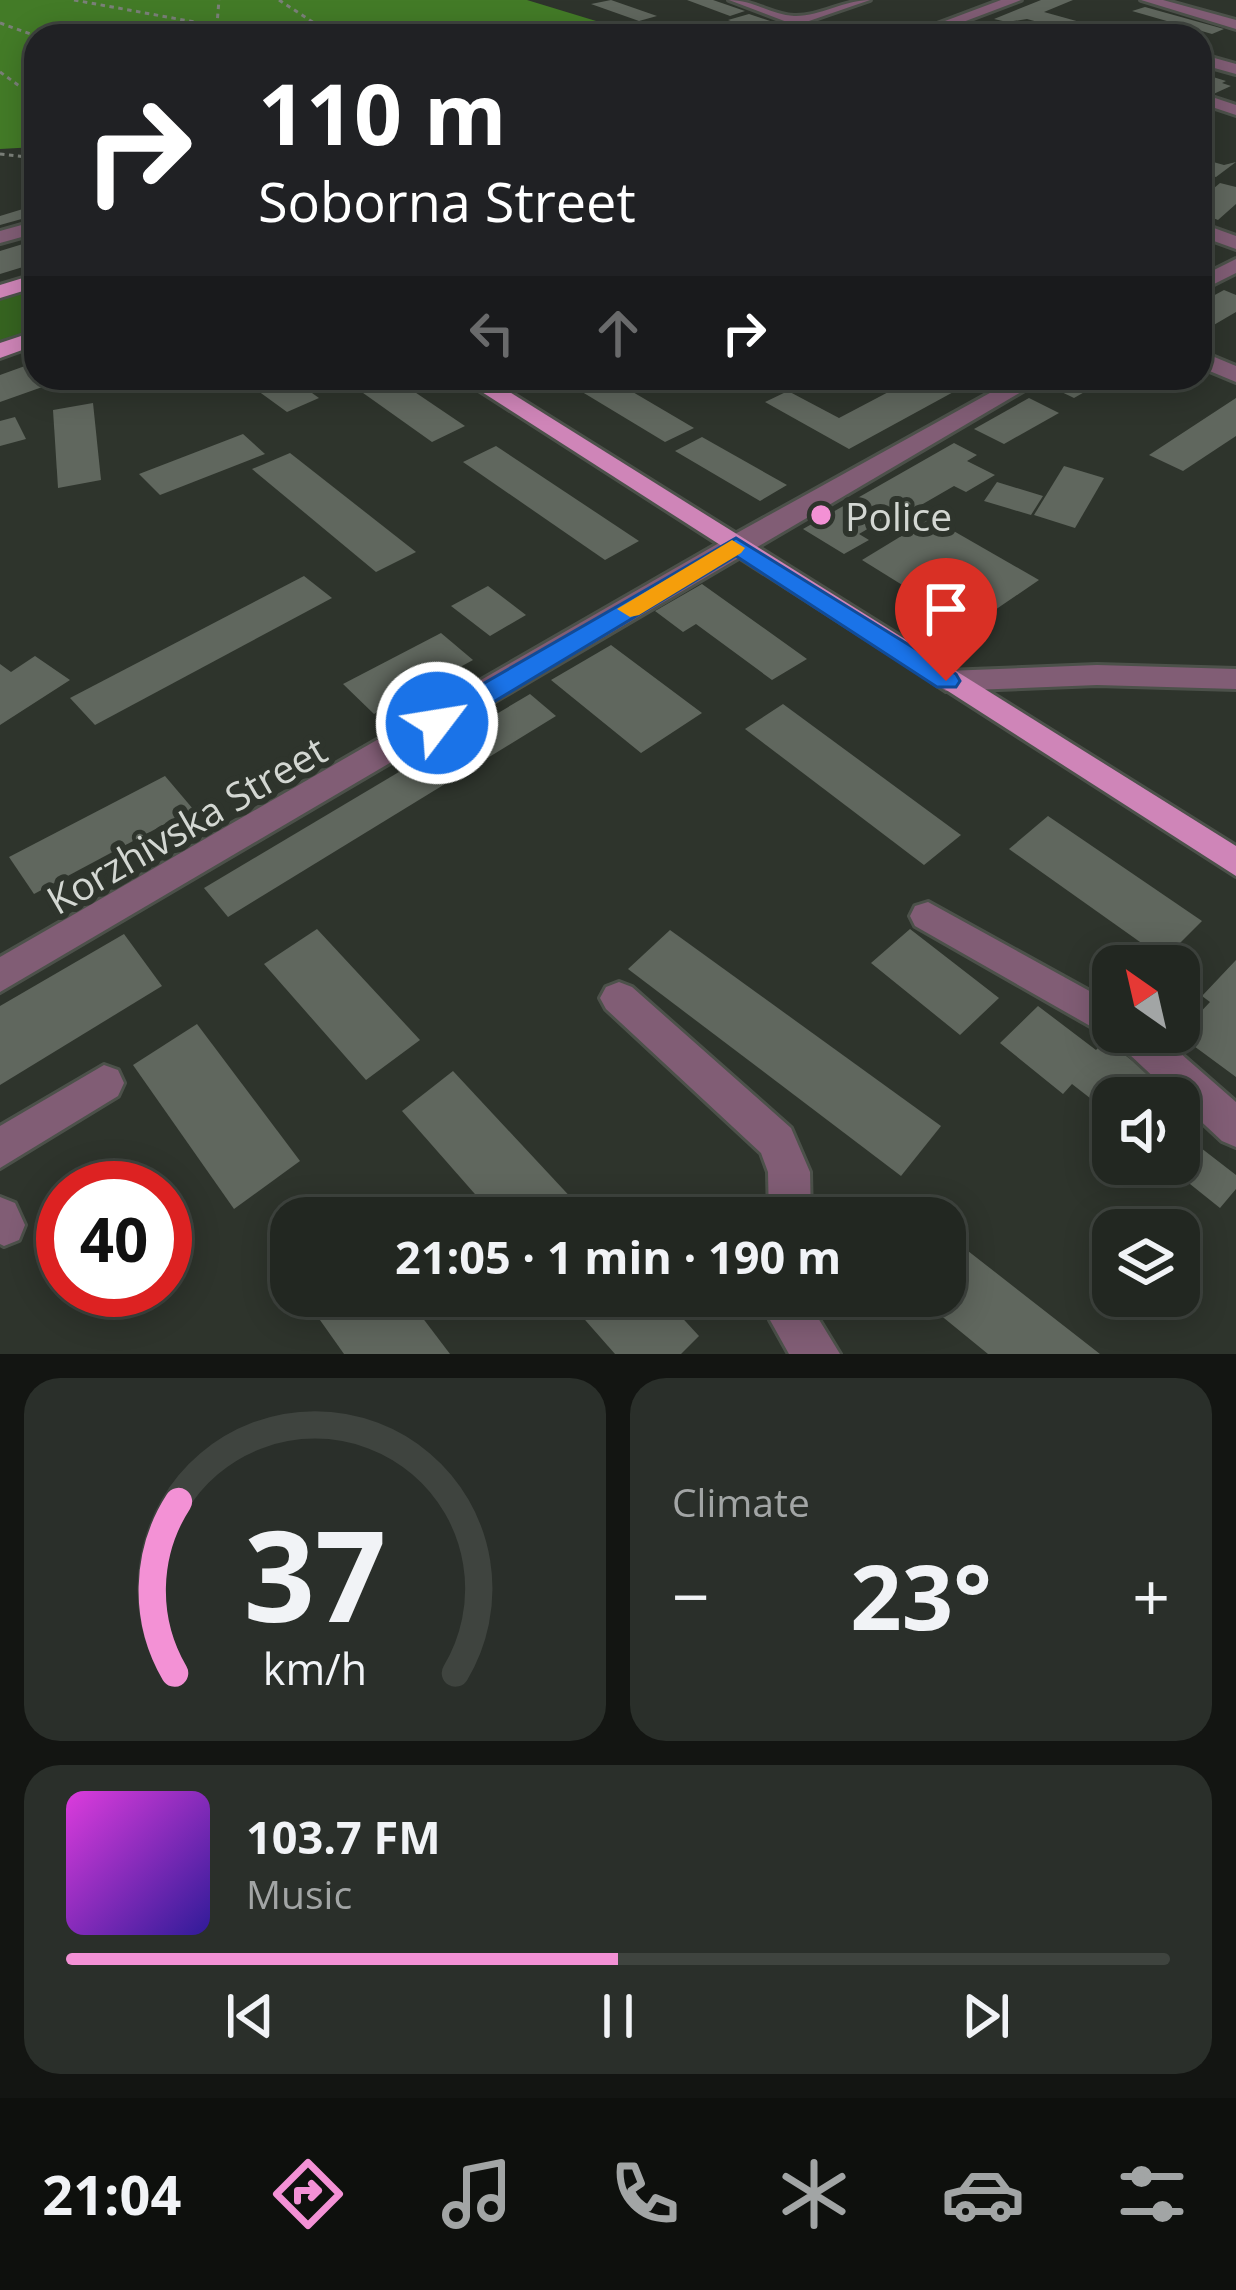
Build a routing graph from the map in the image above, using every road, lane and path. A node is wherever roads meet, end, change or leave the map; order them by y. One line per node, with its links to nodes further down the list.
1 (74, 0): 7 (path)
2 (279, 0): 10 (path)
3 (736, 0): 8 (street)
4 (863, 0): 8 (street)
5 (1013, 0): 12 (street)
6 (1148, 0): 13 (street)
7 (109, 2): 9 (path)
8 (797, 20): 11 (street)
9 (211, 24)
10 (316, 24)
11 (805, 24)
12 (946, 24)
13 (1236, 25)
14 (490, 390): 16 (main road)
15 (1013, 390): 16 (street, Korzhivska Street)
16 (736, 545): 18 (main road); 21 (street, Korzhivska Street)
17 (1236, 680): 18 (street)
18 (946, 681): 19 (main road)
19 (1236, 863)
20 (928, 916): 23 (street)
21 (0, 976)
22 (619, 998): 28 (street)
23 (1092, 1011)
24 (1153, 1053): 26 (street)
25 (104, 1084): 27 (street)
26 (1236, 1127)
27 (0, 1149)
28 (790, 1197)
29 (793, 1317): 30 (street)
30 (817, 1354)

